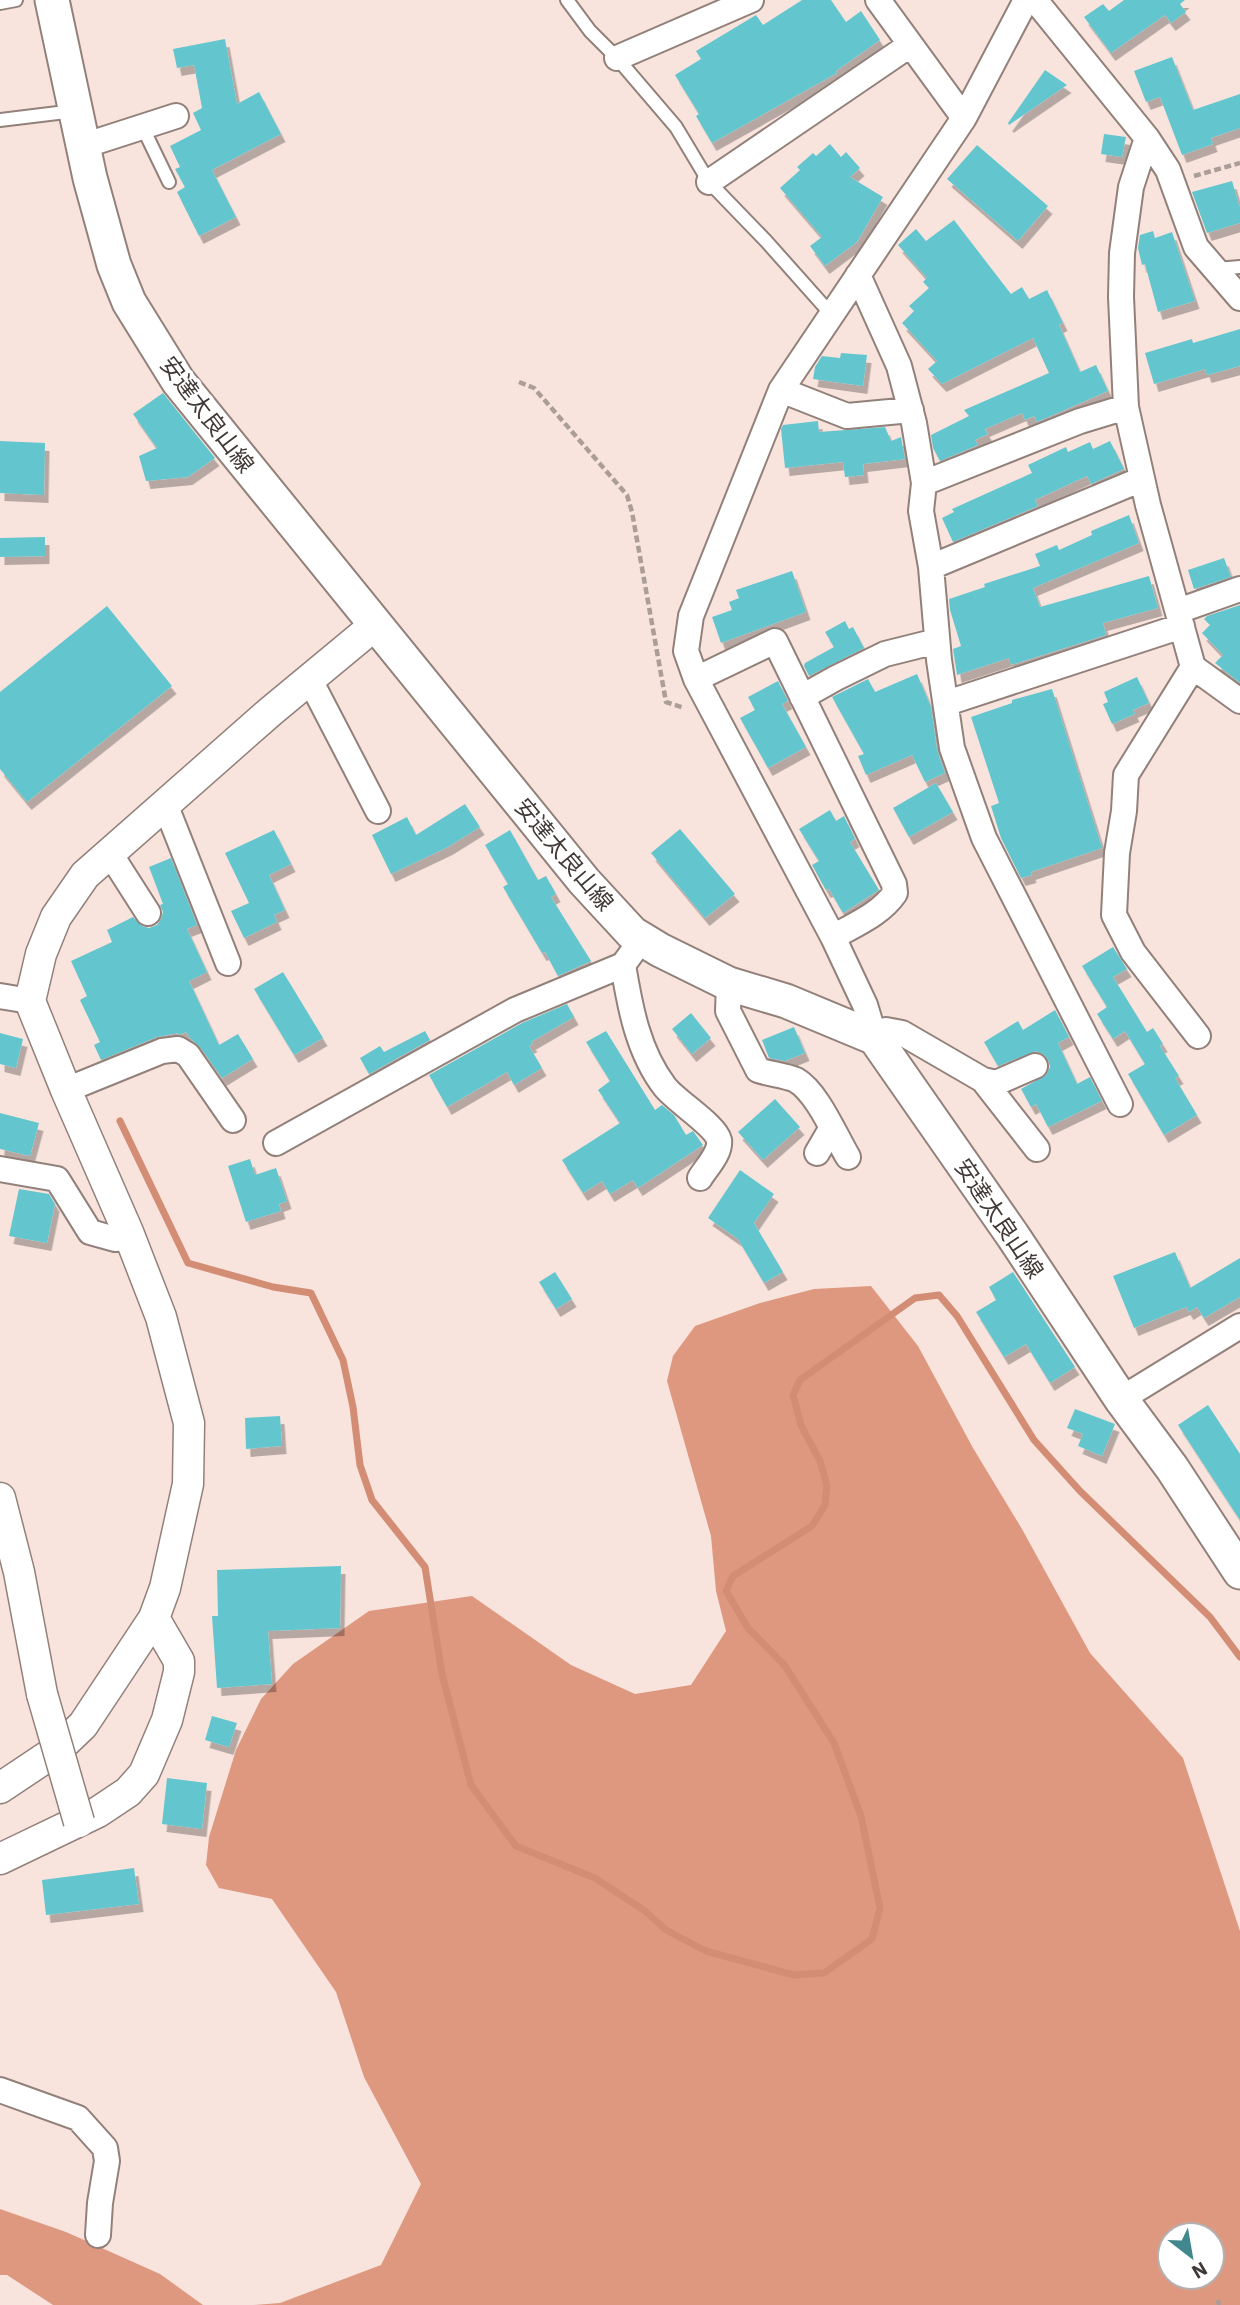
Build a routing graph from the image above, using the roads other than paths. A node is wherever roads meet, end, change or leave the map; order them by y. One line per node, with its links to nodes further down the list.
1 (16, 0): 8 (lane)
2 (52, 0): 11 (main road, 安達太良山線)
3 (567, 0): 10 (lane)
4 (751, 0): 10 (street)
5 (878, 0): 9 (street)
6 (1026, 0): 13 (street)
7 (1035, 0): 16 (street)
8 (0, 3)
9 (910, 45): 13 (street); 19 (street)
10 (617, 58): 19 (lane)
11 (74, 111): 14 (lane); 17 (main road, 安達太良山線)
12 (176, 116): 15 (street)
13 (964, 118): 22 (street)
14 (0, 120)
15 (142, 126): 17 (street); 18 (lane)
16 (1147, 138): 21 (street); 26 (street)
17 (83, 146): 33 (main road, 安達太良山線)
18 (169, 182)
19 (709, 182): 24 (lane)
20 (1240, 267): 21 (lane)
21 (1215, 270): 23 (street)
22 (858, 275): 24 (street); 27 (street)
23 (1240, 298)
24 (831, 314): 25 (street)
25 (781, 390): 27 (street); 36 (street)
26 (1126, 407): 28 (street); 29 (street)
27 (911, 410): 29 (street)
28 (1142, 480): 30 (street); 32 (street)
29 (924, 483): 30 (street)
30 (931, 567): 34 (street)
31 (1240, 589): 32 (street)
32 (1180, 619): 35 (street); 40 (street)
33 (375, 625): 37 (street); 46 (main road, 安達太良山線)
34 (937, 641): 38 (street); 40 (street)
35 (1193, 667): 39 (street); 51 (street)
36 (696, 679): 38 (street); 45 (street)
37 (310, 680): 41 (street); 42 (street)
38 (802, 698): 45 (street)
39 (1240, 701)
40 (947, 703): 56 (street)
41 (165, 804): 43 (street); 47 (street)
42 (378, 811)
43 (109, 852): 44 (street); 50 (street)
44 (148, 913)
45 (833, 937): 52 (street)
46 (632, 952): 48 (main road, 安達太良山線); 59 (street); 64 (street)
47 (228, 963)
48 (729, 985): 52 (main road, 安達太良山線); 58 (street)
49 (0, 996): 50 (street)
50 (30, 1001): 55 (street)
51 (1198, 1036)
52 (875, 1038): 54 (street); 67 (main road, 安達太良山線)
53 (1035, 1066): 54 (street)
54 (983, 1080): 60 (street)
55 (66, 1090): 57 (street); 65 (street)
56 (1120, 1104)
57 (233, 1120)
58 (831, 1129): 61 (street); 62 (street)
59 (276, 1143)
60 (1037, 1149)
61 (817, 1153)
62 (848, 1157)
63 (0, 1169): 65 (street)
64 (700, 1178)
65 (131, 1238): 70 (street)
66 (1240, 1326): 67 (street)
67 (1121, 1399): 69 (main road, 安達太良山線)
68 (0, 1498): 72 (street, bridge)
69 (1240, 1572)
70 (153, 1618): 71 (street); 72 (street)
71 (0, 1788)
72 (79, 1822): 73 (street)
73 (0, 1859)
74 (0, 2090): 75 (street)
75 (98, 2235)

